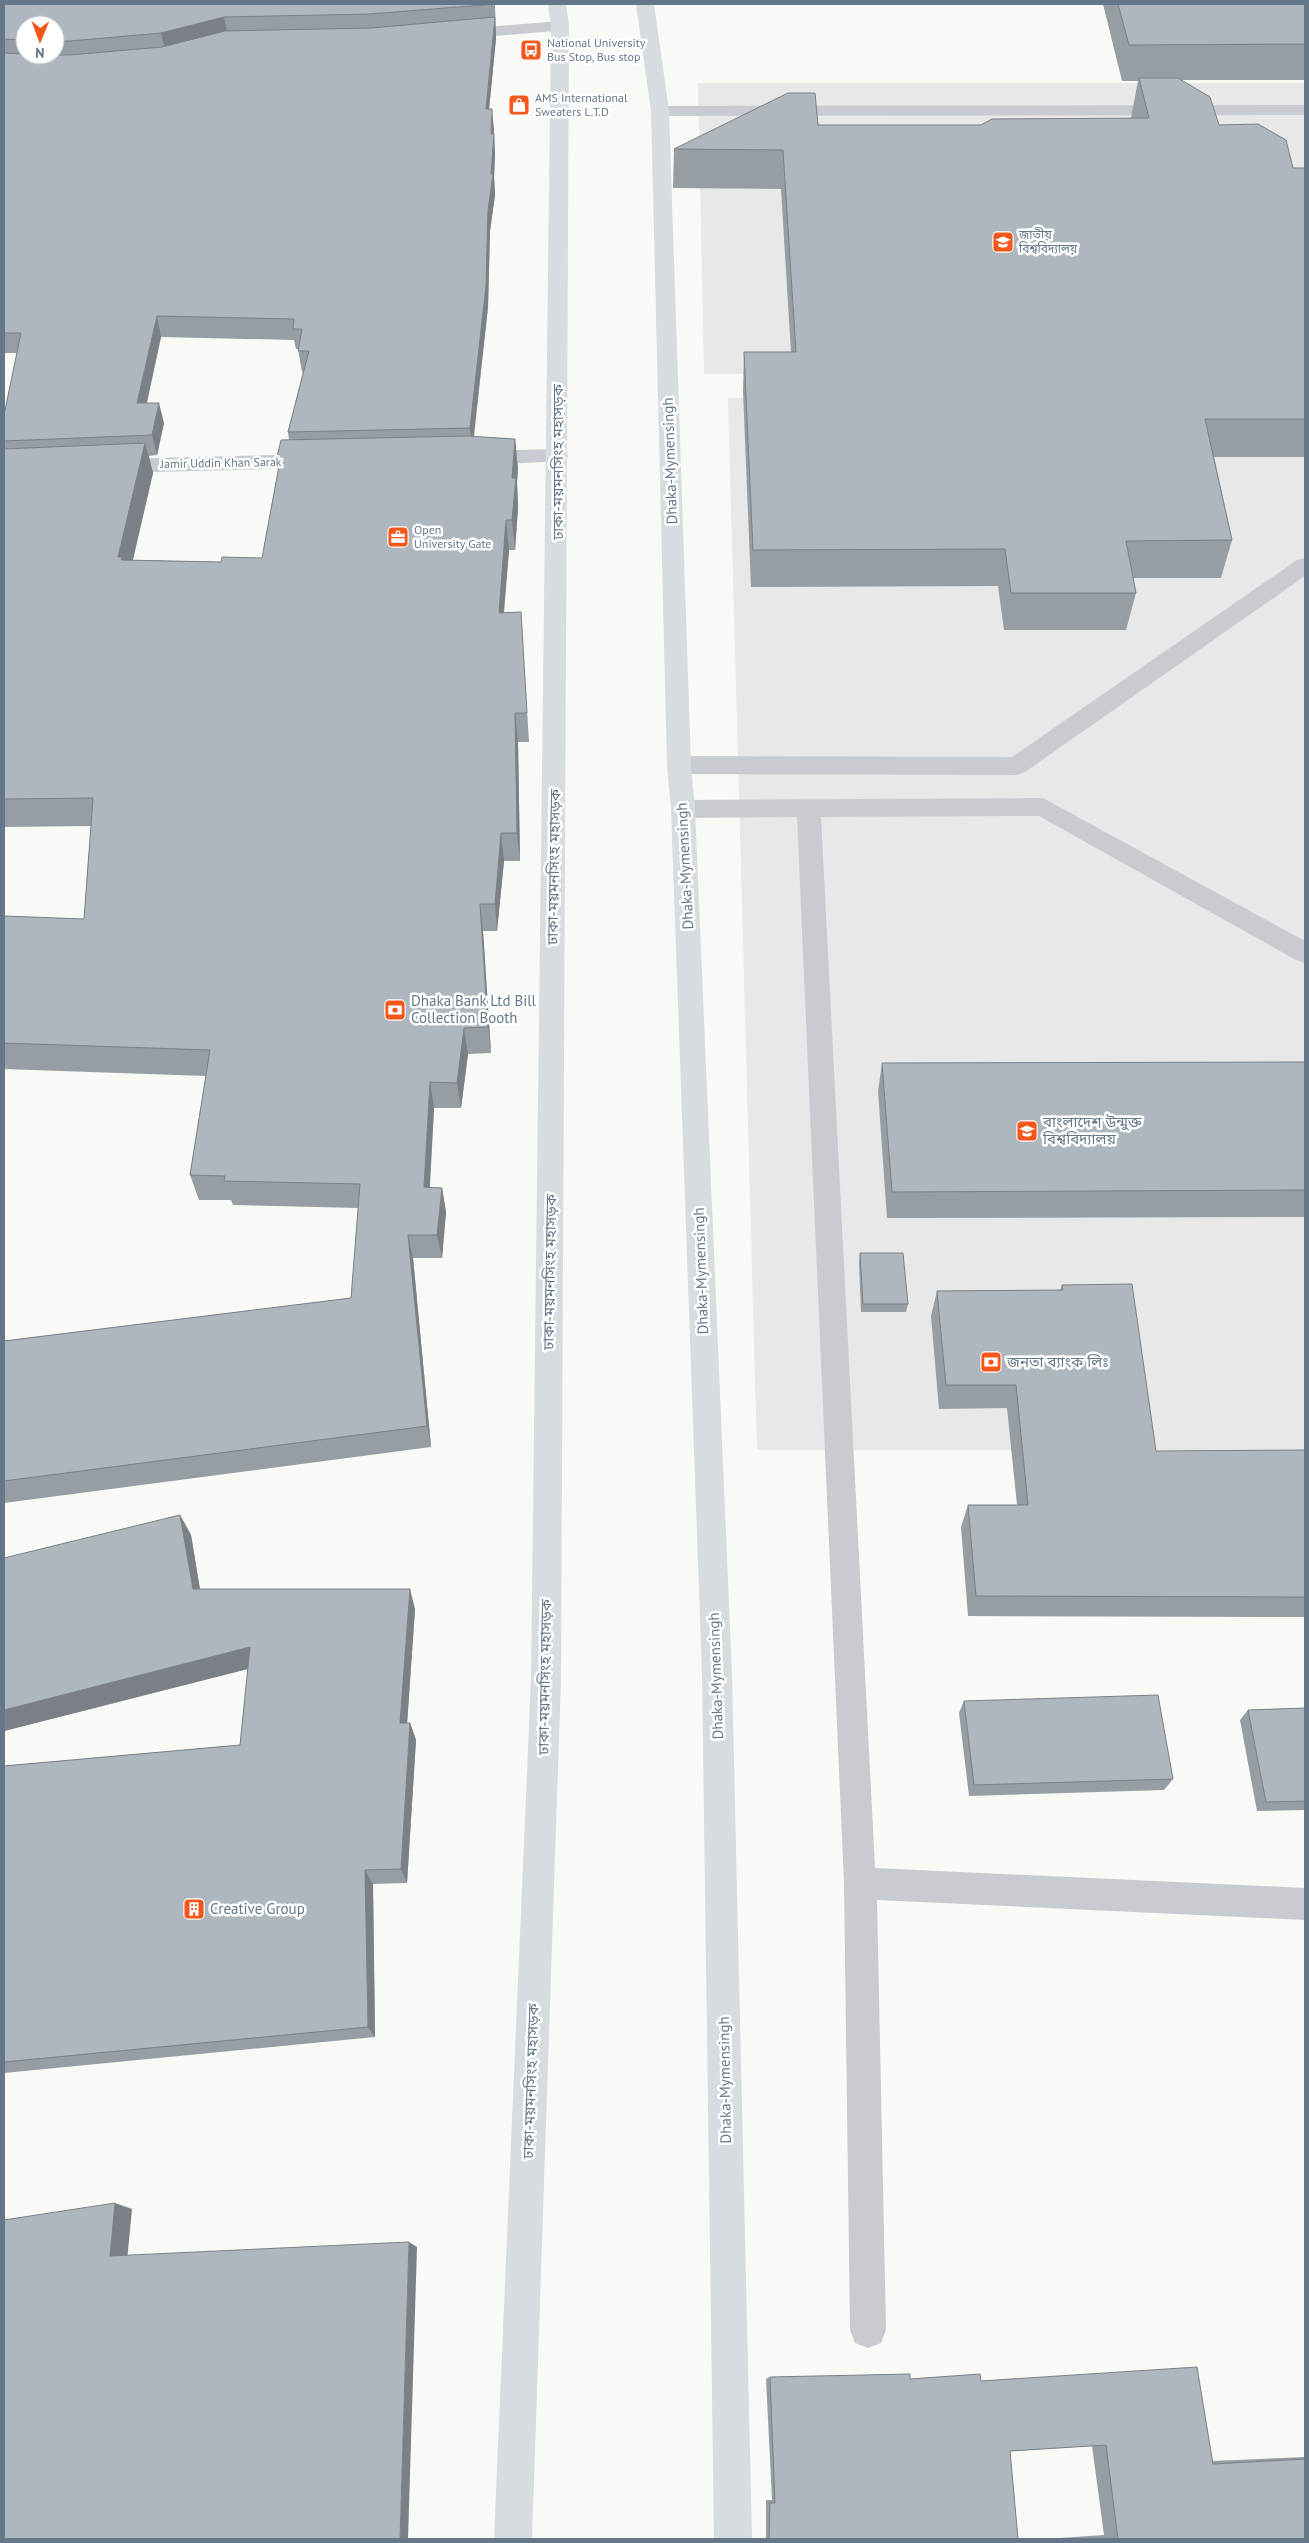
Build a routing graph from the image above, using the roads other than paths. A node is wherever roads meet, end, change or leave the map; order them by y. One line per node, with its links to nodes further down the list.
1 (645, 4): 4 (highway, Dhaka-Mymensingh)
2 (558, 15): 3 (street); 6 (highway, ঢাকা-ময়মনসিংহ মহাসড়ক)
3 (442, 36)
4 (660, 110): 5 (street); 11 (highway, Dhaka-Mymensingh)
5 (1305, 110)
6 (558, 456): 7 (street); 18 (highway, ঢাকা-ময়মনসিংহ মহাসড়ক)
7 (458, 458)
8 (339, 460): 9 (street, Jamir Uddin Khan Sarak)
9 (94, 467)
10 (1305, 565): 11 (street)
11 (679, 765): 13 (highway, Dhaka-Mymensingh)
12 (809, 808): 13 (street); 14 (street); 15 (street)
13 (683, 809): 19 (highway, Dhaka-Mymensingh)
14 (1305, 953)
15 (860, 1883): 16 (street); 17 (street)
16 (1305, 1904)
17 (868, 2330)
18 (513, 2539)
19 (733, 2539)

